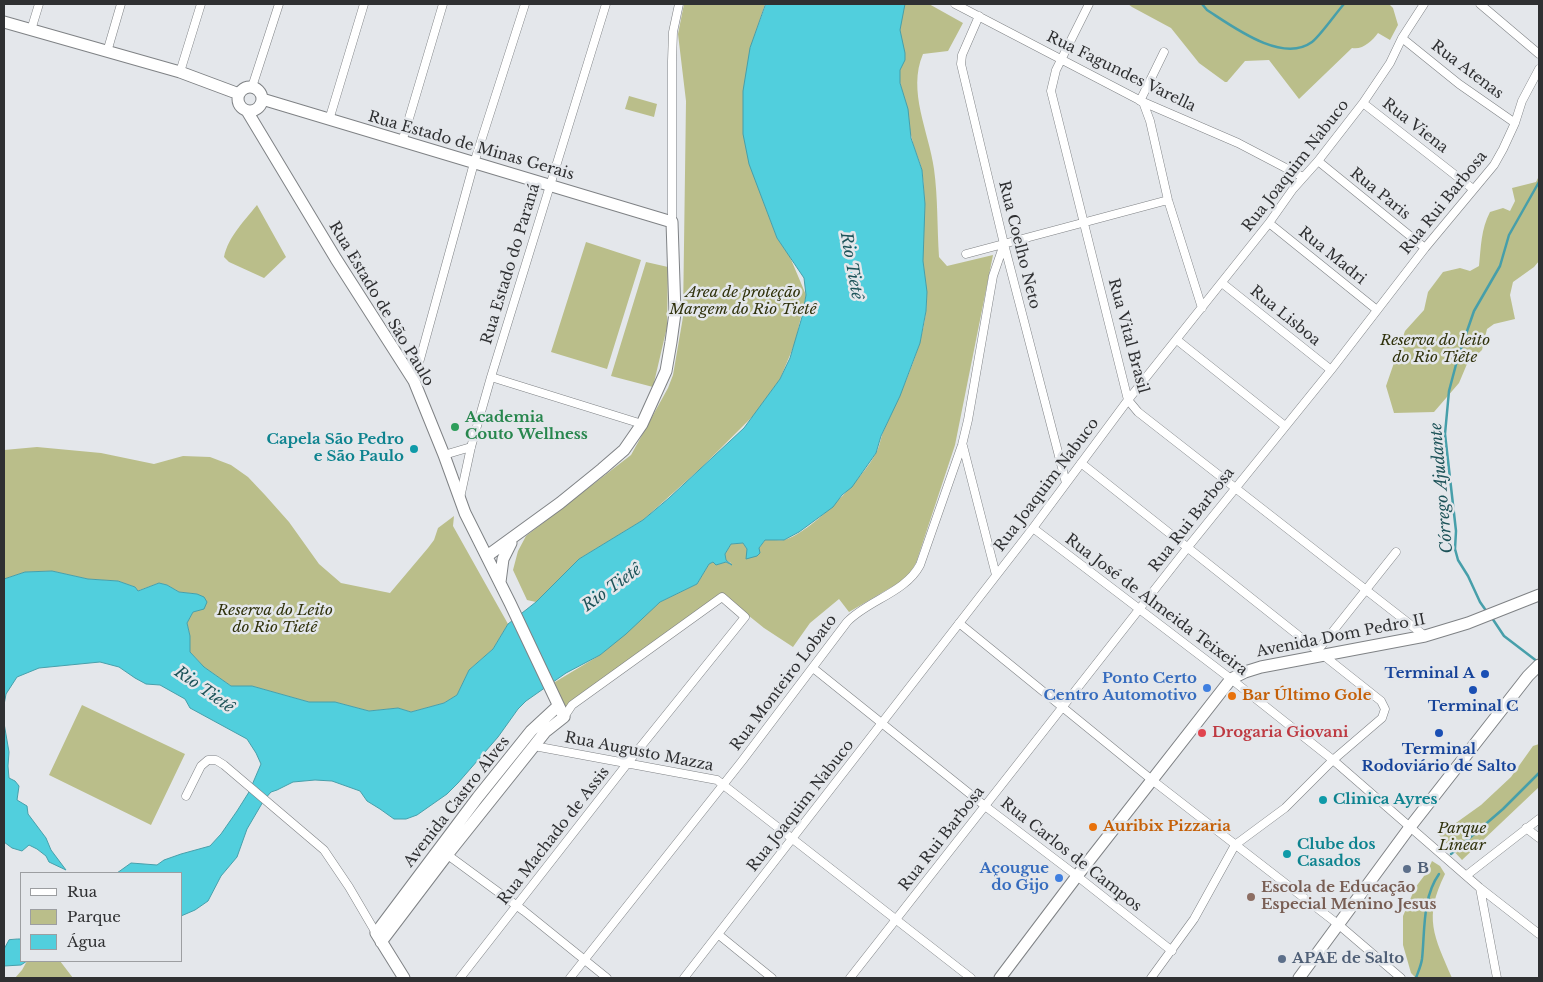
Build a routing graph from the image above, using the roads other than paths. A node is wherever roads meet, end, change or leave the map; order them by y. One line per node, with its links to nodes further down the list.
1 (39, 4): 16 (street)
2 (120, 4): 18 (street)
3 (201, 4): 23 (street)
4 (279, 4): 24 (street)
5 (364, 4): 30 (street)
6 (443, 4): 32 (street)
7 (525, 4): 34 (street)
8 (606, 4): 36 (street, Rua Estado do Paraná)
9 (679, 4): 39 (street)
10 (955, 4): 14 (street, Rua Fagundes Varella)
11 (1089, 4): 21 (street, Rua Vital Brasil)
12 (1424, 4): 17 (street, Rua Joaquim Nabuco)
13 (1480, 4): 20 (street)
14 (979, 16): 21 (street, Rua Fagundes Varella); 42 (street, Rua Coelho Neto)
15 (4, 22): 16 (street)
16 (31, 30): 18 (street)
17 (1402, 38): 28 (street, Rua Joaquim Nabuco); 31 (street, Rua Atenas)
18 (106, 52): 23 (street)
19 (1164, 52): 27 (street)
20 (1539, 54)
21 (1061, 59): 27 (street, Rua Fagundes Varella); 40 (street, Rua Vital Brasil)
22 (1539, 69): 31 (street, Rua Rui Barbosa)
23 (180, 72): 25 (street)
24 (252, 87): 25 (street); 26 (street)
25 (239, 94): 29 (street)
26 (262, 100): 29 (street); 30 (street, Rua Estado de Minas Gerais)
27 (1142, 101): 35 (street, Rua Fagundes Varella); 38 (street)
28 (1363, 102): 33 (street, Rua Joaquim Nabuco); 37 (street, Rua Viena)
29 (247, 111): 51 (street, Rua Estado de São Paulo)
30 (329, 120): 32 (street, Rua Estado de Minas Gerais)
31 (1515, 123): 37 (street, Rua Rui Barbosa)
32 (402, 142): 34 (street, Rua Estado de Minas Gerais)
33 (1318, 161): 35 (street, Rua Joaquim Nabuco); 43 (street, Rua Paris)
34 (474, 163): 36 (street, Rua Estado de Minas Gerais); 51 (street)
35 (1302, 177): 41 (street, Rua Joaquim Nabuco)
36 (550, 185): 39 (street, Rua Estado de Minas Gerais); 50 (street, Rua Estado do Paraná)
37 (1473, 189): 43 (street, Rua Rui Barbosa)
38 (1168, 200): 40 (street); 46 (street)
39 (672, 222): 53 (street)
40 (1084, 222): 42 (street); 52 (street, Rua Vital Brasil)
41 (1270, 224): 45 (street, Rua Joaquim Nabuco); 47 (street, Rua Madri)
42 (1004, 244): 44 (street); 55 (street, Rua Monteiro Lobato); 59 (street, Rua Coelho Neto)
43 (1425, 248): 47 (street, Rua Rui Barbosa)
44 (966, 254)
45 (1222, 283): 46 (street, Rua Joaquim Nabuco); 49 (street, Rua Lisboa)
46 (1202, 308): 48 (street, Rua Joaquim Nabuco)
47 (1377, 310): 49 (street, Rua Rui Barbosa)
48 (1177, 340): 52 (street, Rua Joaquim Nabuco); 54 (street)
49 (1331, 370): 54 (street, Rua Rui Barbosa)
50 (491, 377): 53 (street); 56 (street, Rua Estado do Paraná)
51 (414, 381): 57 (street, Rua Estado de São Paulo)
52 (1128, 400): 58 (street, Rua Joaquim Nabuco); 60 (street, Rua Vital Brasil)
53 (642, 424): 63 (street)
54 (1285, 426): 60 (street, Rua Rui Barbosa)
55 (962, 445): 68 (street); 78 (street, Rua Monteiro Lobato)
56 (471, 447): 57 (street); 61 (street, Rua Estado do Paraná)
57 (444, 455): 61 (street, Rua Estado de São Paulo)
58 (1082, 463): 59 (street, Rua Joaquim Nabuco); 64 (street)
59 (1066, 483): 62 (street, Rua Joaquim Nabuco)
60 (1234, 488): 64 (street, Rua Rui Barbosa); 70 (street, Rua Vital Brasil)
61 (460, 498): 67 (street, Rua Estado de São Paulo)
62 (1033, 528): 68 (street, Rua Joaquim Nabuco); 72 (street, Rua José de Almeida Teixeira)
63 (516, 534): 66 (street); 67 (street)
64 (1188, 547): 72 (street, Rua Rui Barbosa); 76 (street)
65 (1396, 552): 70 (street)
66 (503, 558): 67 (street); 69 (street)
67 (488, 559): 69 (street, Rua Estado de São Paulo)
68 (996, 575): 74 (street, Rua Joaquim Nabuco)
69 (500, 584): 81 (street, Rua Estado de São Paulo)
70 (1367, 589): 75 (street, Rua Vital Brasil); 76 (street)
71 (1539, 595): 75 (street, Avenida Dom Pedro II)
72 (1139, 609): 79 (street, Rua José de Almeida Teixeira); 82 (street, Rua Rui Barbosa)
73 (745, 617): 80 (street, Avenida Castro Alves); 87 (street, Rua Machado de Assis)
74 (959, 623): 82 (street); 84 (street, Rua Joaquim Nabuco)
75 (1425, 636): 76 (street, Avenida Dom Pedro II)
76 (1322, 653): 79 (street, Avenida Dom Pedro II); 86 (street)
77 (1538, 667): 93 (street)
78 (812, 668): 84 (street, Rua Carlos de Campos); 89 (street, Rua Monteiro Lobato)
79 (1231, 679): 86 (street, Rua José de Almeida Teixeira); 88 (street, Avenida Dom Pedro II)
80 (572, 705): 81 (street); 83 (street, Avenida Castro Alves)
81 (558, 706): 83 (street, Rua Estado de São Paulo); 98 (street, Avenida Castro Alves)
82 (1063, 707): 88 (street); 91 (street, Rua Rui Barbosa)
83 (564, 717): 85 (street, Avenida Castro Alves)
84 (882, 724): 91 (street, Rua Carlos de Campos); 95 (street, Rua Joaquim Nabuco)
85 (534, 746): 87 (street, Rua Augusto Mazza); 98 (street, Avenida Castro Alves)
86 (1333, 760): 93 (street, Rua José de Almeida Teixeira); 97 (street)
87 (627, 764): 89 (street, Rua Augusto Mazza); 102 (street, Rua Machado de Assis)
88 (1152, 780): 97 (street); 100 (street, Avenida Dom Pedro II)
89 (723, 784): 95 (street, Rua Augusto Mazza); 109 (street, Rua Monteiro Lobato)
90 (186, 796): 107 (street)
91 (985, 806): 100 (street, Rua Carlos de Campos); 103 (street, Rua Rui Barbosa)
92 (1539, 819): 94 (street)
93 (1410, 827): 99 (street, Rua José de Almeida Teixeira); 104 (street)
94 (1526, 828): 96 (street); 99 (street)
95 (793, 838): 103 (street, Rua Augusto Mazza); 106 (street, Rua Joaquim Nabuco)
96 (1539, 838)
97 (1235, 845): 104 (street); 108 (street)
98 (443, 852): 102 (street); 107 (street, Avenida Castro Alves)
99 (1467, 875): 101 (street, Rua José de Almeida Teixeira)
100 (1077, 876): 108 (street, Rua Carlos de Campos); 118 (street, Avenida Dom Pedro II)
101 (1480, 888): 105 (street, Rua José de Almeida Teixeira); 122 (street)
102 (517, 906): 109 (street); 111 (street, Rua Machado de Assis)
103 (897, 920): 116 (street, Rua Rui Barbosa); 117 (street, Rua Augusto Mazza)
104 (1339, 925): 120 (street); 121 (street)
105 (1539, 934)
106 (719, 935): 114 (street, Rua Joaquim Nabuco); 115 (street)
107 (379, 937): 110 (street)
108 (1172, 951): 119 (street)
109 (584, 960): 112 (street, Rua Monteiro Lobato); 113 (street)
110 (404, 978)
111 (460, 978)
112 (570, 978)
113 (607, 978)
114 (684, 978)
115 (772, 978)
116 (850, 978)
117 (971, 978)
118 (1000, 978)
119 (1151, 978)
120 (1299, 978)
121 (1401, 978)
122 (1497, 978)

